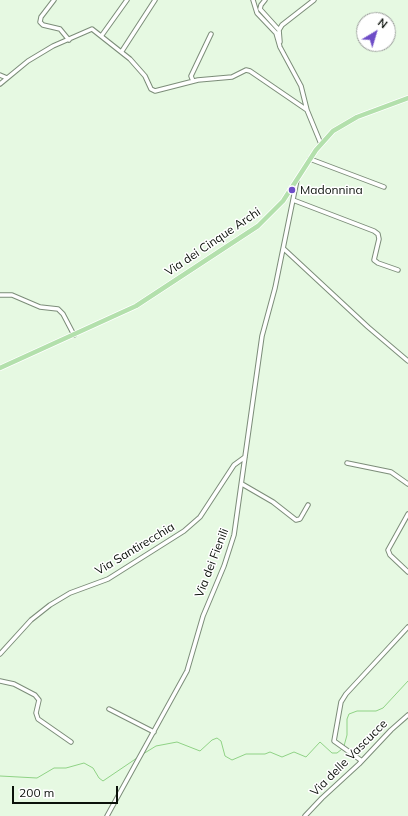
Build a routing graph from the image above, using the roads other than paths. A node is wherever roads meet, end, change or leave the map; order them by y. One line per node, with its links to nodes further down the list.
1 (54, 0): 10 (street)
2 (127, 0): 9 (street)
3 (155, 0): 11 (street)
4 (253, 0): 12 (street)
5 (265, 0): 7 (street)
6 (314, 0): 7 (street)
7 (279, 30): 12 (street)
8 (211, 34): 15 (street)
9 (102, 35): 10 (street); 11 (street)
10 (68, 40): 14 (street)
11 (122, 51): 15 (street)
12 (282, 51): 18 (street)
13 (0, 75): 14 (street)
14 (7, 78): 16 (street)
15 (193, 81): 18 (street)
16 (0, 84)
17 (408, 98): 19 (main road, Via dei Cinque Archi)
18 (307, 110): 19 (street)
19 (321, 144): 20 (main road, Via dei Cinque Archi)
20 (310, 160): 21 (main road, Via dei Cinque Archi); 22 (street)
21 (297, 179): 23 (street, Via dei Fienili); 27 (main road, Via dei Cinque Archi)
22 (384, 187)
23 (293, 200): 24 (street, Via dei Fienili); 25 (street)
24 (284, 249): 28 (street); 30 (street, Via dei Fienili)
25 (398, 270)
26 (0, 295): 27 (street)
27 (74, 335): 29 (main road, Via dei Cinque Archi)
28 (408, 361)
29 (0, 368)
30 (245, 457): 32 (street, Via dei Fienili); 38 (street, Via Santirecchia)
31 (347, 463): 33 (street)
32 (242, 484): 34 (street); 42 (street, Via dei Fienili)
33 (408, 484)
34 (308, 506)
35 (408, 514): 36 (street)
36 (408, 572)
37 (408, 627): 44 (street)
38 (0, 654)
39 (0, 681): 43 (street)
40 (109, 709): 42 (street)
41 (408, 715): 44 (street, Via delle Vascucce)
42 (154, 732): 45 (street, Via dei Fienili)
43 (71, 742)
44 (362, 761): 46 (street, Via delle Vascucce)
45 (107, 816)
46 (305, 816)

